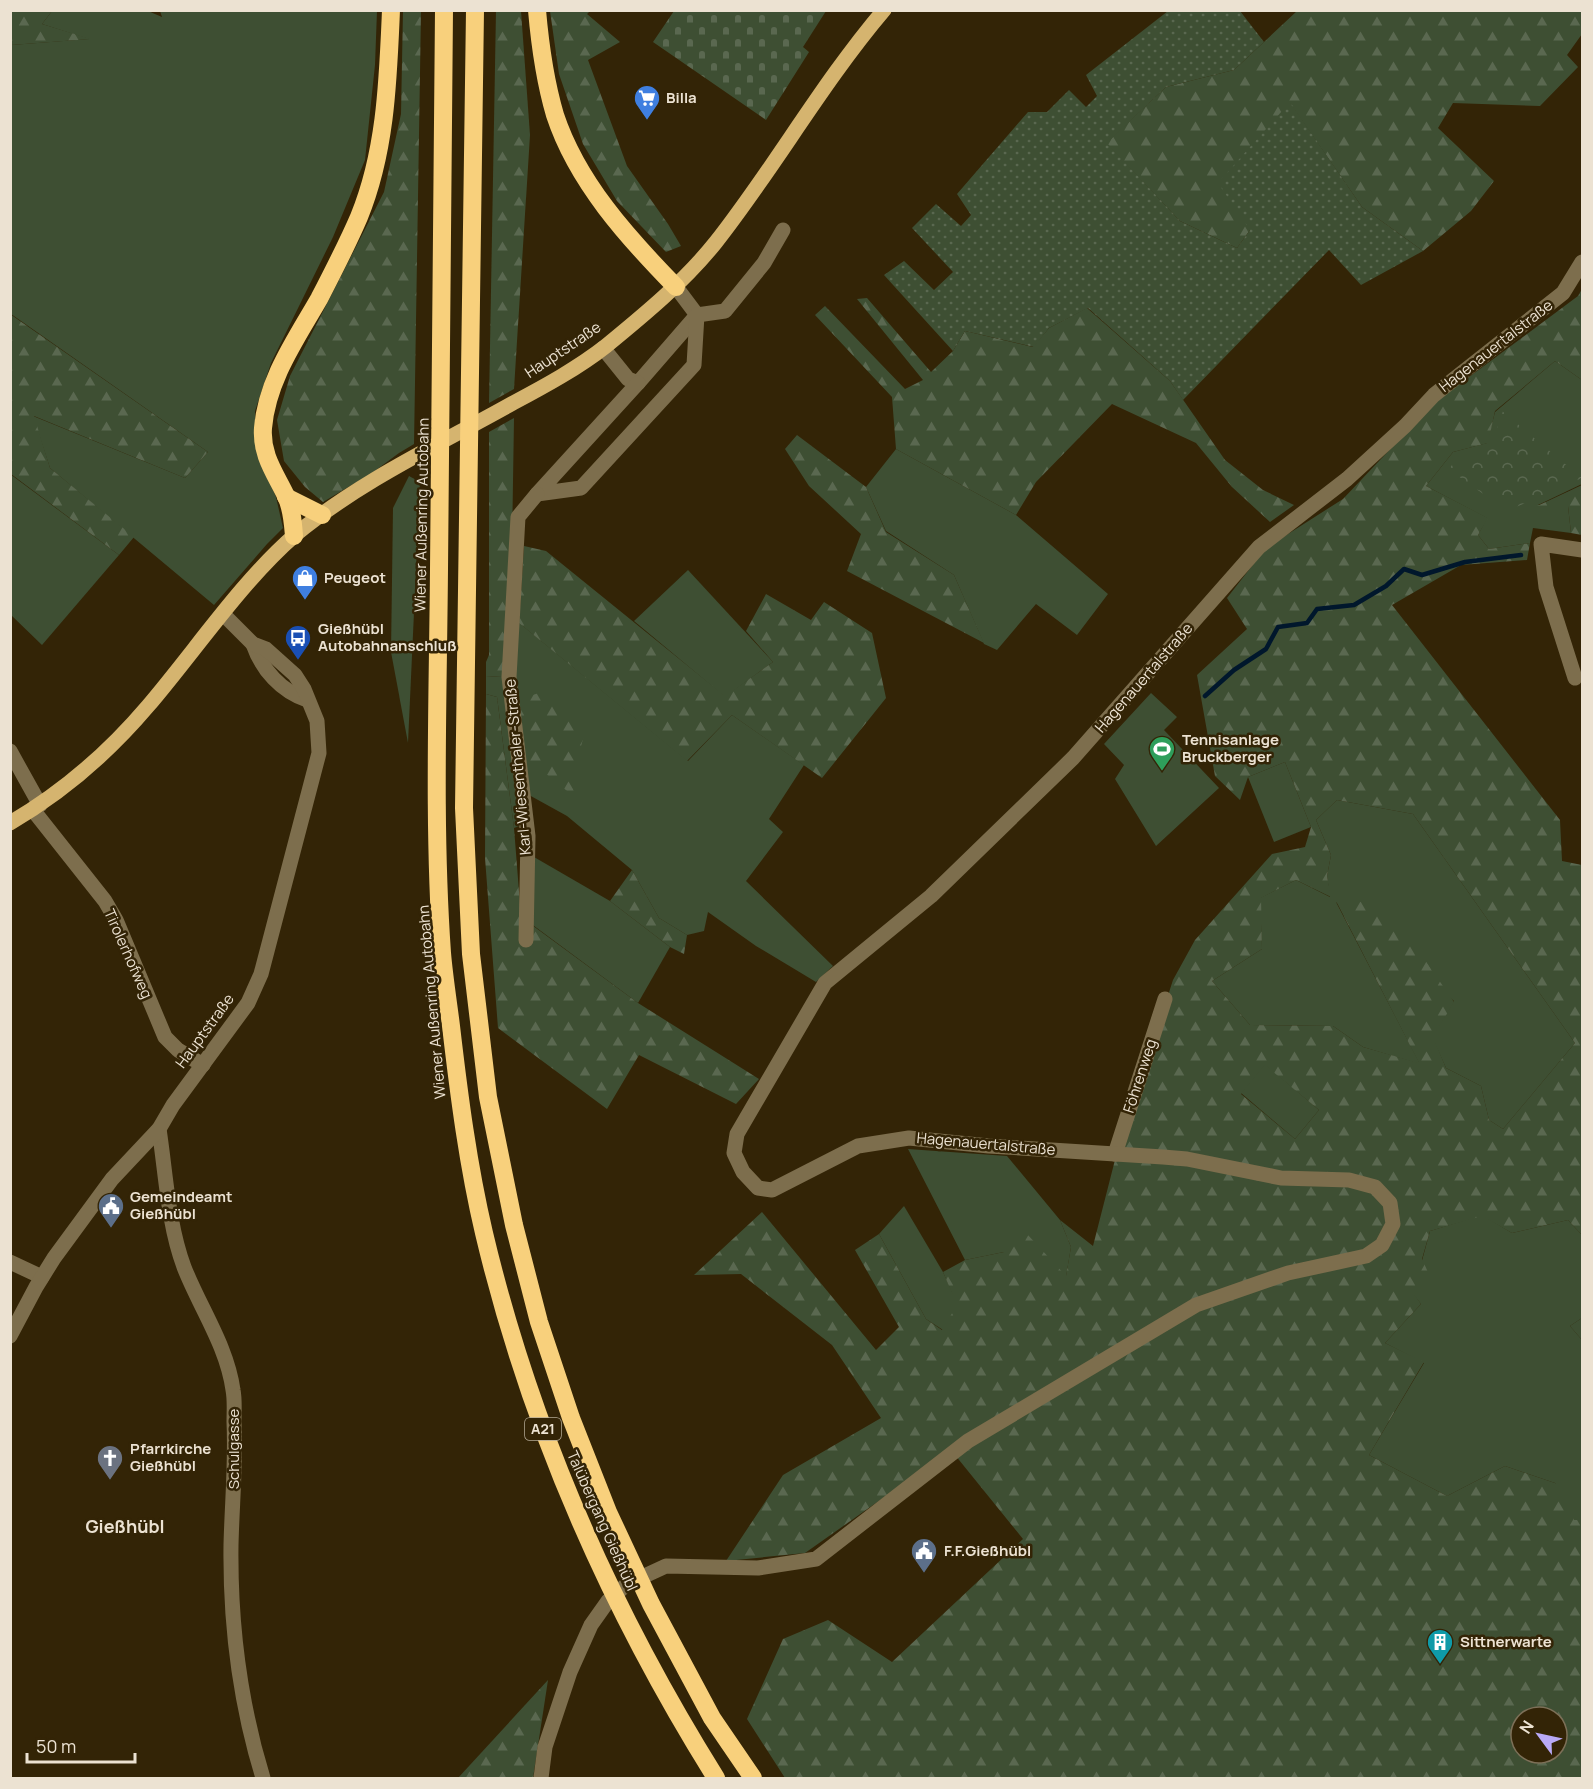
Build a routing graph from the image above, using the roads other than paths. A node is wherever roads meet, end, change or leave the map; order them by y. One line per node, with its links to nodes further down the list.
1 (391, 10): 13 (highway)
2 (444, 10): 27 (highway, Wiener Außenring Autobahn / A21)
3 (475, 10): 34 (highway, Talübergang Gießhübl / A21)
4 (537, 10): 8 (highway)
5 (884, 10): 8 (main road, Hauptstraße)
6 (783, 230): 9 (street)
7 (1582, 262): 26 (street, Hagenauertalstraße)
8 (676, 287): 9 (street); 10 (main road, Hauptstraße)
9 (697, 315): 11 (street); 12 (street)
10 (603, 348): 11 (street); 14 (main road, Hauptstraße)
11 (638, 383): 12 (street)
12 (537, 494): 22 (street, Karl-Wiesenthaler-Straße)
13 (286, 497): 14 (highway); 15 (highway)
14 (322, 515): 15 (main road, Hauptstraße)
15 (294, 536): 17 (main road, Hauptstraße)
16 (1582, 550): 18 (street)
17 (223, 614): 20 (main road); 24 (street, Hauptstraße)
18 (1575, 678)
19 (10, 751): 20 (street, Tirolerhofweg)
20 (36, 807): 21 (main road); 24 (street, Tirolerhofweg)
21 (10, 823)
22 (526, 940)
23 (1165, 999): 26 (street, Föhrenweg)
24 (203, 1065): 25 (street, Hauptstraße)
25 (159, 1129): 29 (street, Hauptstraße); 31 (street, Schulgasse)
26 (1115, 1154): 32 (street, Hagenauertalstraße)
27 (484, 1232): 33 (highway, Talübergang Gießhübl / A21)
28 (10, 1262): 29 (street)
29 (42, 1277): 30 (street, Hauptstraße)
30 (10, 1336)
31 (263, 1779)
32 (541, 1779)
33 (716, 1779)
34 (753, 1779)

